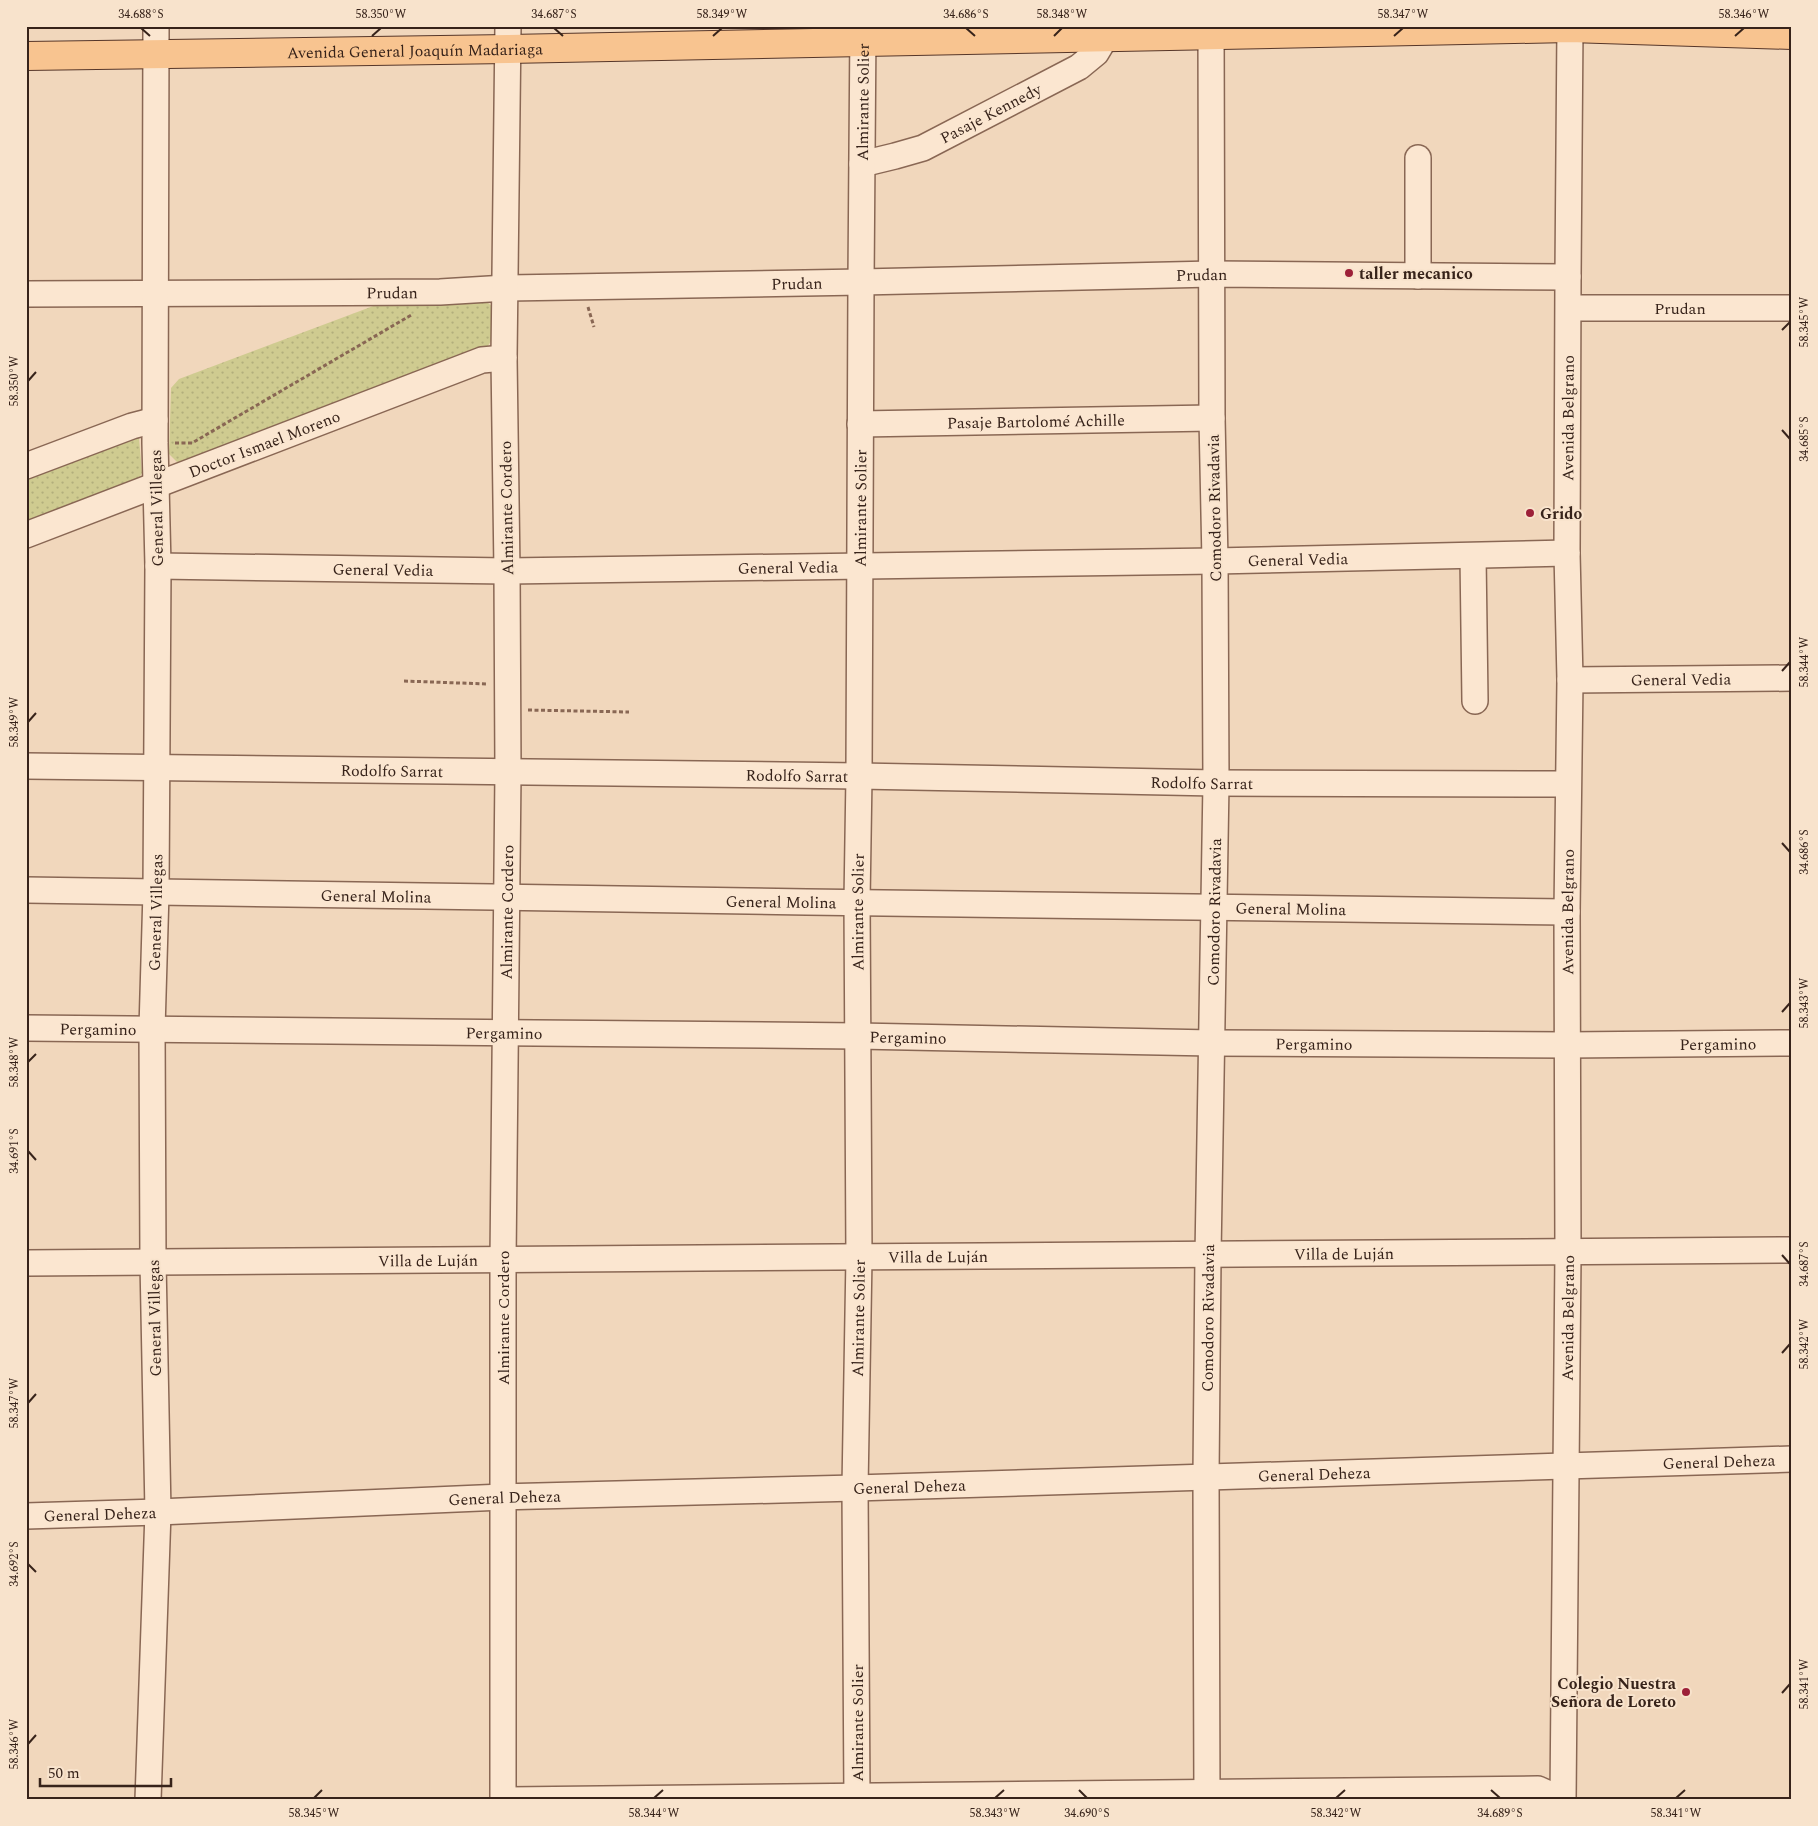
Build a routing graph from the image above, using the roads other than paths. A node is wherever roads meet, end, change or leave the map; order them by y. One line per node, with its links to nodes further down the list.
1 (156, 26): 8 (street, General Villegas)
2 (1570, 27): 3 (main road, Avenida General Joaquín Madariaga); 5 (main road, Avenida General Joaquín Madariaga); 14 (street, Avenida Belgrano)
3 (1211, 31): 7 (main road, Avenida General Joaquín Madariaga); 12 (street, Comodoro Rivadavia)
4 (863, 34): 6 (main road, Avenida General Joaquín Madariaga); 7 (main road, Avenida General Joaquín Madariaga); 11 (street, Almirante Solier)
5 (1792, 36)
6 (508, 38): 8 (main road, Avenida General Joaquín Madariaga); 16 (street, Almirante Cordero)
7 (1105, 38): 11 (street, Pasaje Kennedy)
8 (156, 54): 9 (main road, Avenida General Joaquín Madariaga); 17 (street, General Villegas)
9 (26, 56)
10 (1418, 158): 13 (street)
11 (862, 164): 15 (street, Almirante Solier)
12 (1213, 274): 13 (street, Prudan); 15 (street, Prudan); 22 (street, Comodoro Rivadavia)
13 (1418, 276): 14 (street, Prudan)
14 (1568, 277): 19 (street, Avenida Belgrano)
15 (860, 282): 16 (street, Prudan); 23 (street, Almirante Solier)
16 (506, 288): 17 (street, Prudan); 21 (street, Almirante Cordero)
17 (156, 293): 18 (street, Prudan); 24 (street, General Villegas)
18 (26, 294)
19 (1569, 308): 20 (street, Prudan); 28 (street, Avenida Belgrano)
20 (1792, 308)
21 (504, 358): 26 (street, Doctor Ismael Moreno); 33 (street, Almirante Cordero)
22 (1212, 418): 23 (street, Pasaje Bartolomé Achille); 30 (street, Comodoro Rivadavia)
23 (860, 424): 32 (street, Almirante Solier)
24 (155, 431): 25 (street); 26 (street, General Villegas)
25 (26, 466)
26 (157, 485): 27 (street, Doctor Ismael Moreno); 31 (street, General Villegas)
27 (26, 534)
28 (1568, 553): 29 (street, General Vedia); 35 (street, Avenida Belgrano)
29 (1473, 556): 30 (street, General Vedia); 36 (street)
30 (1215, 561): 32 (street, General Vedia); 41 (street, Comodoro Rivadavia)
31 (158, 566): 33 (street, General Vedia); 38 (street, General Villegas)
32 (859, 566): 33 (street, General Vedia); 40 (street, Almirante Solier)
33 (507, 571): 39 (street, Almirante Cordero)
34 (1792, 678): 35 (street, General Vedia)
35 (1570, 680): 42 (street, Avenida Belgrano)
36 (1475, 700)
37 (26, 766): 38 (street, Rodolfo Sarrat)
38 (156, 767): 39 (street, Rodolfo Sarrat); 44 (street, General Villegas)
39 (508, 772): 40 (street, Rodolfo Sarrat); 45 (street, Almirante Cordero)
40 (859, 776): 41 (street, Rodolfo Sarrat); 46 (street, Almirante Solier)
41 (1216, 783): 42 (street, Rodolfo Sarrat); 47 (street, Comodoro Rivadavia)
42 (1567, 784): 48 (street, Avenida Belgrano)
43 (26, 890): 44 (street, General Molina)
44 (156, 892): 45 (street, General Molina); 50 (street, General Villegas)
45 (507, 898): 46 (street, General Molina); 51 (street, Almirante Cordero)
46 (857, 901): 47 (street, General Molina); 52 (street, Almirante Solier)
47 (1214, 907): 48 (street, General Molina); 53 (street, Comodoro Rivadavia)
48 (1567, 912): 55 (street, Avenida Belgrano)
49 (26, 1028): 50 (street, Pergamino)
50 (152, 1029): 51 (street, Pergamino); 61 (street, General Villegas)
51 (505, 1032): 52 (street, Pergamino); 60 (street, Almirante Cordero)
52 (858, 1036): 53 (street, Pergamino); 59 (street, Almirante Solier)
53 (1212, 1042): 55 (street, Pergamino); 58 (street, Comodoro Rivadavia)
54 (1792, 1043): 55 (street, Pergamino)
55 (1567, 1046): 57 (street, Avenida Belgrano)
56 (1792, 1250): 57 (street, Villa de Luján)
57 (1568, 1253): 58 (street, Villa de Luján); 64 (street, Avenida Belgrano)
58 (1208, 1255): 59 (street, Villa de Luján); 65 (street, Comodoro Rivadavia)
59 (859, 1256): 60 (street, Villa de Luján); 66 (street, Almirante Solier)
60 (503, 1260): 61 (street, Villa de Luján); 67 (street, Almirante Cordero)
61 (153, 1262): 62 (street, Villa de Luján); 68 (street, General Villegas)
62 (26, 1263)
63 (1792, 1459): 64 (street, General Deheza)
64 (1566, 1466): 65 (street, General Deheza); 74 (street, Avenida Belgrano)
65 (1206, 1477): 66 (street, General Deheza); 70 (street, Comodoro Rivadavia)
66 (855, 1488): 67 (street, General Deheza); 71 (street, Almirante Solier)
67 (503, 1497): 68 (street, General Deheza); 73 (street, Almirante Cordero)
68 (158, 1512): 69 (street, General Deheza); 72 (street, General Villegas)
69 (26, 1516)
70 (1208, 1796): 71 (street); 74 (street)
71 (857, 1797): 73 (street)
72 (148, 1800)
73 (504, 1800)
74 (1563, 1800)

